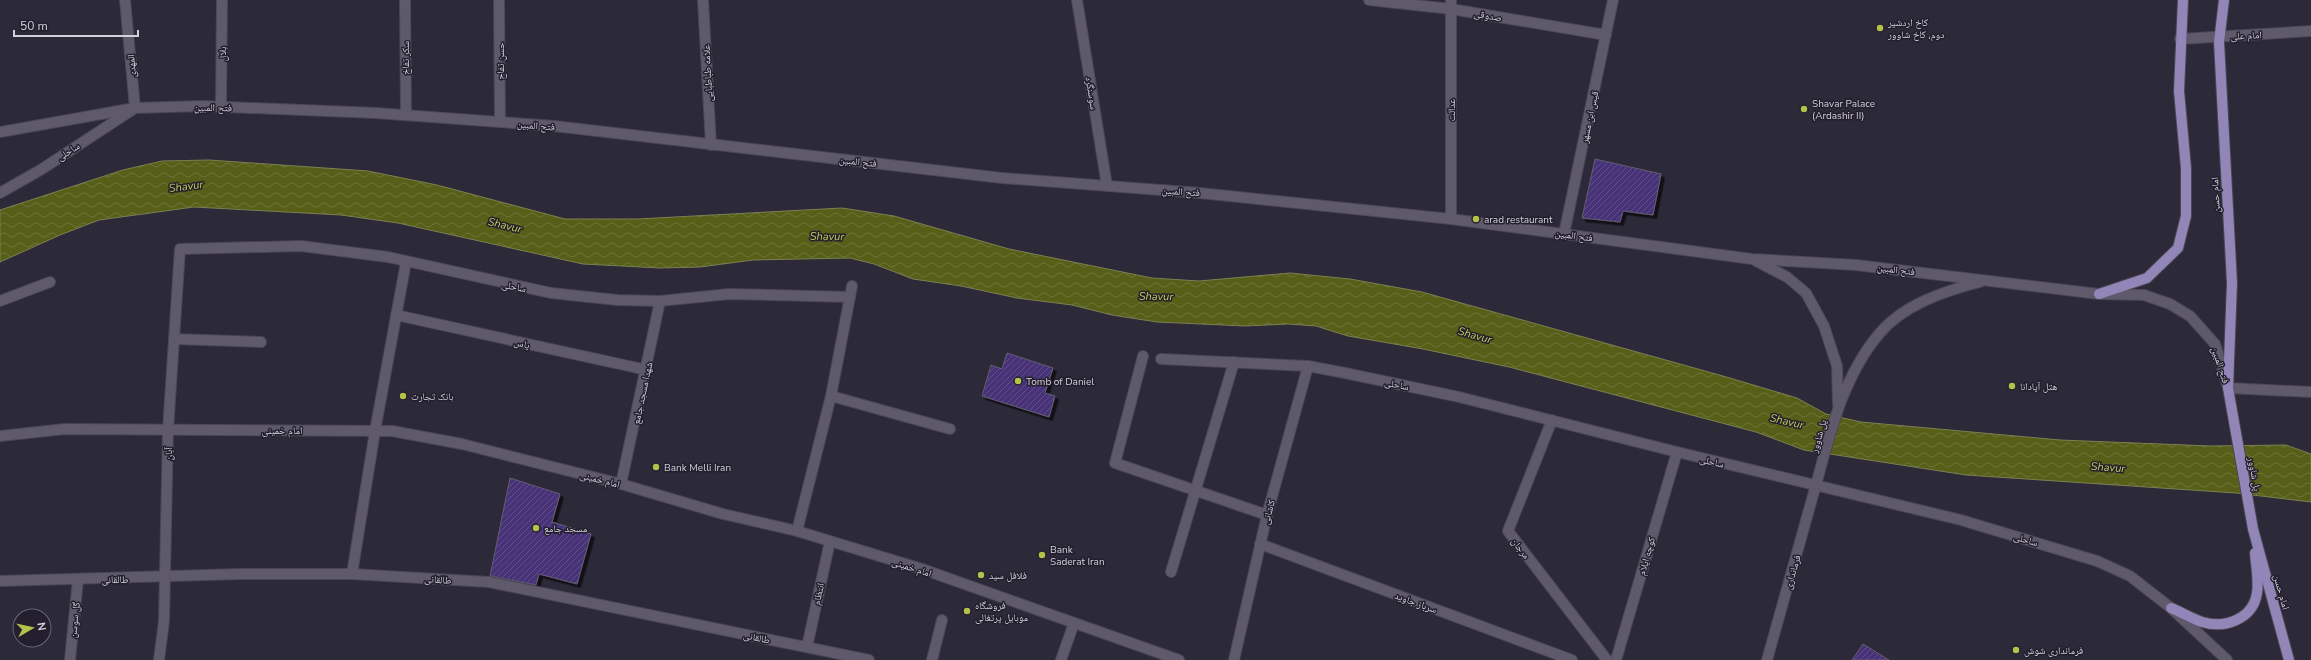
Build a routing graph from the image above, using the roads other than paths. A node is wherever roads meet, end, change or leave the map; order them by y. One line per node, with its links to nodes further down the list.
1 (125, 0): 17 (street, المهدی)
2 (222, 0): 16 (street, بلال)
3 (405, 0): 18 (street, سکر تفاخ)
4 (500, 0): 19 (street, حسن تفاح)
5 (703, 0): 21 (street, علامه طباطبایی)
6 (1077, 0): 22 (street, سوسنگرد)
7 (1369, 0): 11 (street, صدوقی)
8 (1613, 0): 13 (street, قیس ابن مسهر)
9 (2183, 0): 15 (main road)
10 (2224, 0): 14 (main road, امام حسن)
11 (1451, 4): 13 (street, صدوقی); 24 (street, عدالت)
12 (2311, 31): 14 (street, امام علی)
13 (1606, 35): 25 (street, قیس ابن مسهر)
14 (2220, 37): 15 (street, امام علی); 44 (main road, امام حسن)
15 (2180, 39): 32 (main road)
16 (221, 107): 17 (street, فتح المبین); 18 (street, فتح المبین)
17 (135, 108): 20 (street, فتح المبین); 23 (street, ساحلی)
18 (406, 115): 19 (street, فتح المبین)
19 (500, 122): 21 (street, فتح المبین)
20 (0, 132)
21 (711, 145): 22 (street, فتح المبین)
22 (1108, 186): 24 (street, فتح المبین)
23 (0, 193)
24 (1452, 219): 25 (street, فتح المبین)
25 (1564, 234): 27 (street, فتح المبین)
26 (180, 248): 28 (street, ساحلی); 37 (street, آبان)
27 (1752, 259): 29 (street, فتح المبین); 47 (street)
28 (406, 262): 35 (street, ساحلی); 36 (street)
29 (1986, 280): 32 (street, فتح المبین); 47 (street)
30 (50, 282): 34 (street)
31 (852, 286): 33 (street)
32 (2099, 294): 44 (street, فتح المبین)
33 (850, 297): 35 (street, ساحلی); 46 (street)
34 (0, 301)
35 (660, 301): 43 (street, شهدا مسجد جامع)
36 (396, 315): 43 (street, یاس); 52 (street)
37 (174, 339): 38 (street); 51 (street, آبان)
38 (261, 342)
39 (1143, 356): 57 (street)
40 (1160, 359): 41 (street, ساحلی)
41 (1234, 362): 42 (street, ساحلی); 57 (street)
42 (1308, 366): 48 (street, ساحلی); 58 (street, کاشانی)
43 (647, 370): 55 (street, شهدا مسجد جامع)
44 (2228, 388): 45 (street, فتح المبین); 49 (main road, امام حسن)
45 (2311, 392)
46 (831, 396): 50 (street); 60 (street)
47 (1838, 406): 56 (street, پل شاوور)
48 (1552, 420): 54 (street, ساحلی); 80 (street, مرجان)
49 (2234, 423): 59 (main road, پل شاوور)
50 (950, 429)
51 (168, 430): 52 (street, امام خمینی); 53 (street, امام خمینی); 65 (street, آبان)
52 (375, 431): 55 (street, امام خمینی); 64 (street)
53 (0, 436)
54 (1677, 452): 56 (street, ساحلی); 81 (street, کوچه ایلام)
55 (622, 484): 60 (street, امام خمینی)
56 (1816, 485): 68 (street, ساحلی); 82 (street, فرمانداری)
57 (1195, 491): 58 (street); 63 (street)
58 (1267, 515): 62 (street, کاشانی)
59 (2253, 529): 68 (main road); 84 (main road, امام حسن)
60 (797, 532): 61 (street, امام خمینی)
61 (830, 541): 70 (street, امام خمینی); 71 (street, انتظام)
62 (1260, 544): 78 (street, کاشانی); 79 (street, سرباز جاوید)
63 (1171, 572)
64 (352, 574): 65 (street, طالقانی); 71 (street, طالقانی)
65 (165, 577): 66 (street, طالقانی); 73 (street, آبان)
66 (78, 580): 67 (street, طالقانی); 72 (street, گل سوسن)
67 (0, 581)
68 (2171, 608): 83 (street, ساحلی)
69 (942, 620): 75 (street)
70 (1074, 622): 76 (street); 77 (street, امام خمینی)
71 (807, 647): 74 (street, طالقانی)
72 (70, 660)
73 (159, 660)
74 (869, 660)
75 (932, 660)
76 (1061, 660)
77 (1179, 660)
78 (1234, 660)
79 (1572, 660)
80 (1607, 660)
81 (1616, 660)
82 (1767, 660)
83 (2227, 660)
84 (2289, 660)

